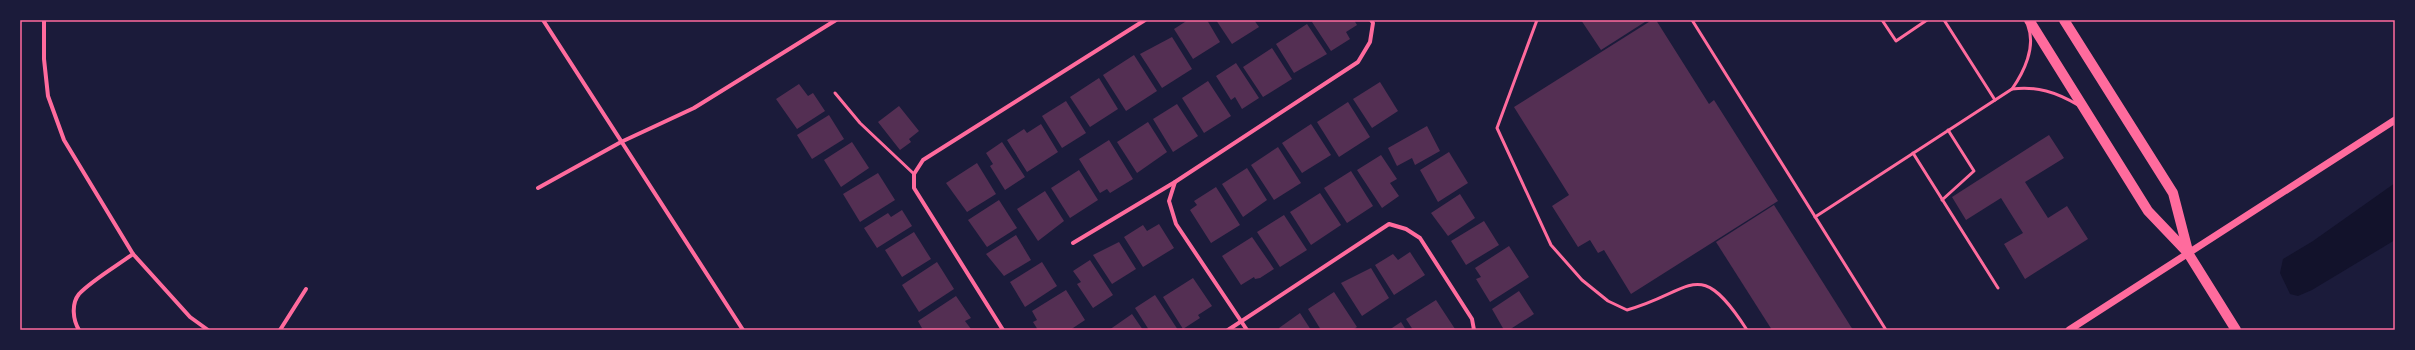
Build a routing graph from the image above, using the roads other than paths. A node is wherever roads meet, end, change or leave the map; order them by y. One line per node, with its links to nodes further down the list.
1 (44, 20): 30 (street)
2 (543, 20): 21 (street)
3 (836, 20): 21 (street)
4 (1145, 20): 23 (street)
5 (1371, 20): 24 (street)
6 (1537, 20): 42 (lane)
7 (1692, 20): 27 (lane)
8 (1888, 20): 14 (lane)
9 (1927, 20): 14 (lane)
10 (1944, 20): 17 (lane)
11 (2025, 20): 15 (lane)
12 (2029, 20): 18 (main road)
13 (2064, 20): 29 (main road)
14 (1883, 21)
15 (2012, 90): 17 (lane); 18 (lane)
16 (835, 93): 23 (lane)
17 (1994, 100): 20 (lane)
18 (2086, 110): 29 (main road)
19 (2395, 120): 29 (street)
20 (1948, 130): 22 (lane); 26 (lane)
21 (621, 142): 25 (street); 37 (street)
22 (1913, 153): 26 (lane); 27 (lane)
23 (914, 174): 38 (street)
24 (1175, 182): 28 (street); 33 (street)
25 (538, 188)
26 (1942, 200): 31 (lane)
27 (1815, 216): 43 (lane)
28 (1073, 243)
29 (2188, 253): 44 (street); 45 (main road)
30 (133, 254): 34 (street); 35 (street)
31 (1998, 288)
32 (306, 289): 36 (street)
33 (1241, 321): 39 (street); 40 (street); 41 (street)
34 (79, 330)
35 (208, 330)
36 (280, 330)
37 (743, 330)
38 (1003, 330)
39 (1228, 330)
40 (1247, 330)
41 (1474, 330)
42 (1747, 330)
43 (1886, 330)
44 (2069, 330)
45 (2236, 330)

